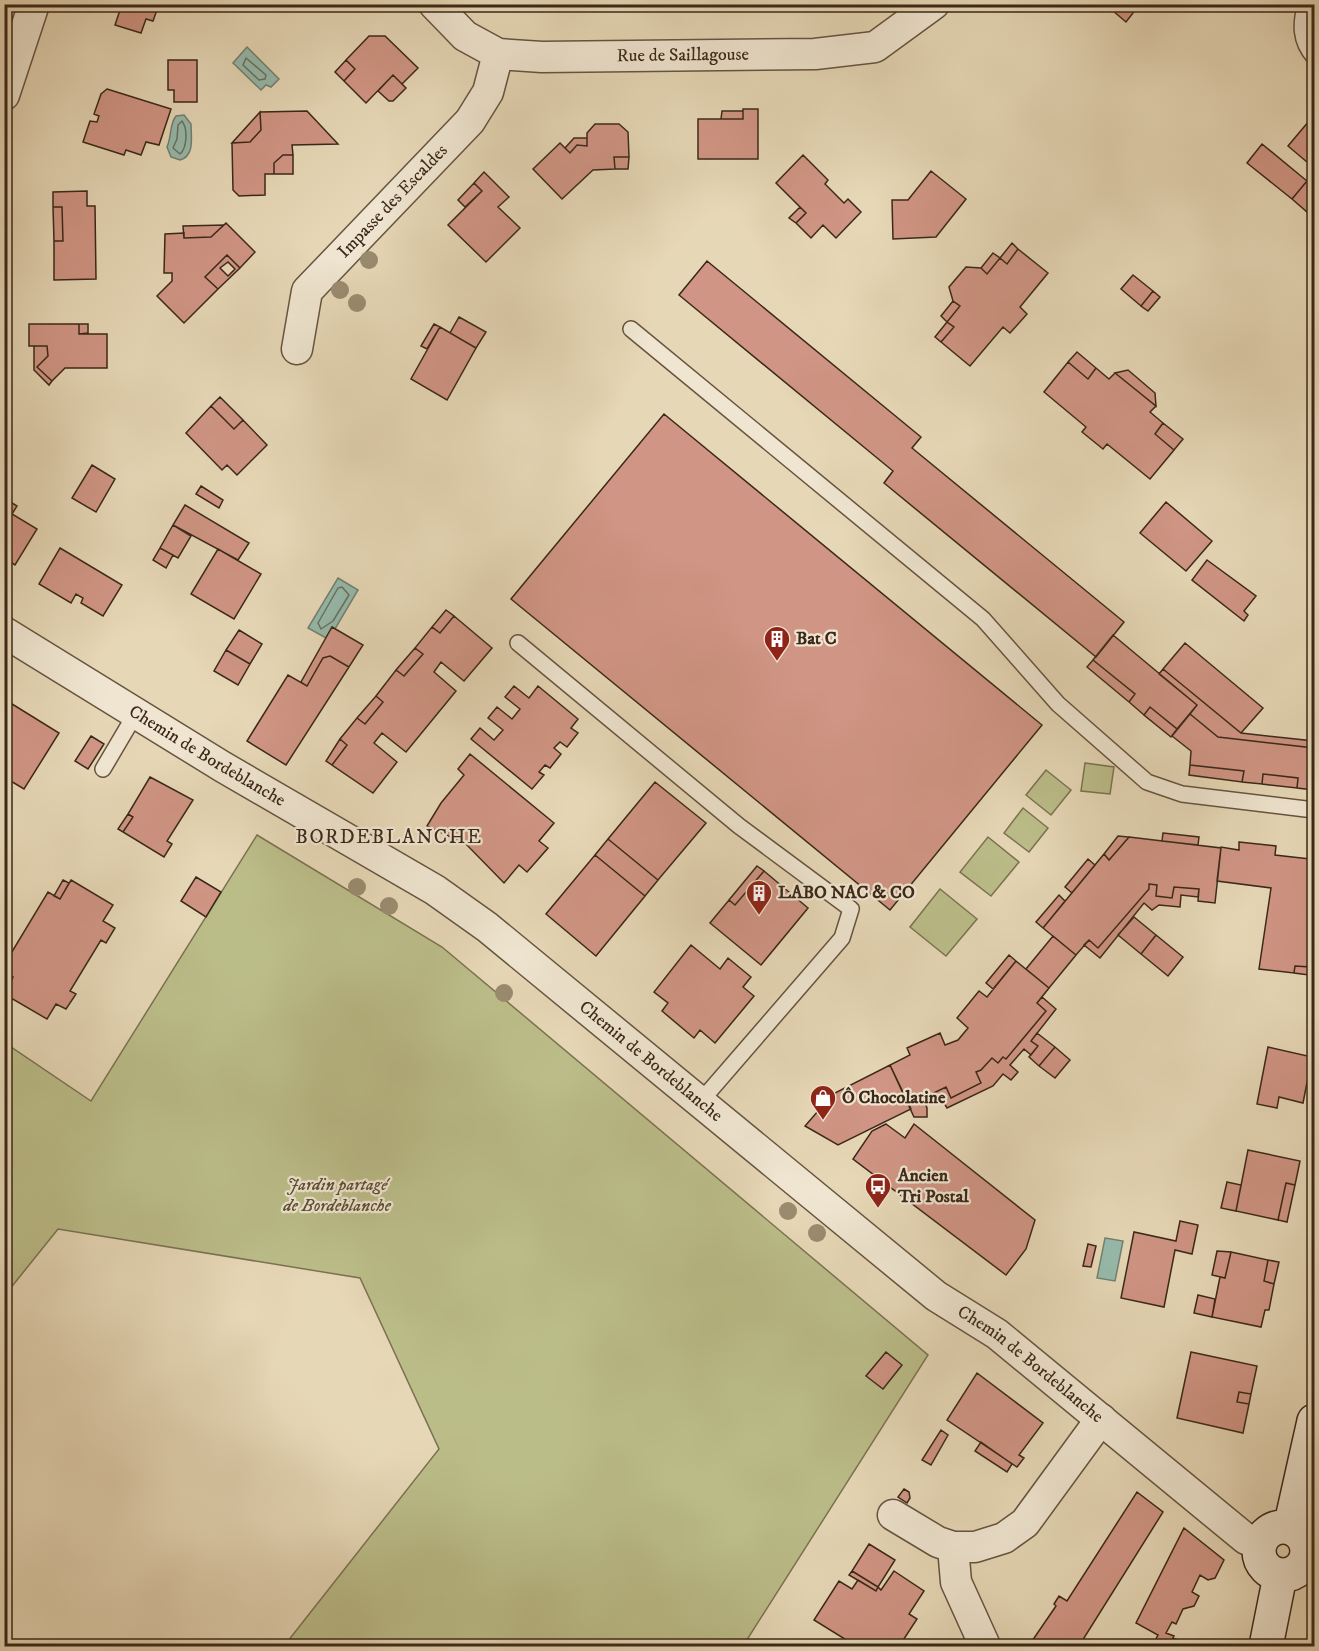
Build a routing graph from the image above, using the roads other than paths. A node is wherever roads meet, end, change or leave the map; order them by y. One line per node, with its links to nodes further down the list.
1 (34, 4): 7 (street)
2 (434, 4): 5 (street, Rue de Saillagouse)
3 (934, 4): 5 (street, Rue de Saillagouse)
4 (1306, 4): 6 (lane)
5 (498, 54): 9 (street, Impasse des Escaldes)
6 (1314, 57)
7 (4, 95)
8 (631, 329): 14 (lane)
9 (297, 349)
10 (4, 632): 12 (street, Chemin de Bordeblanche)
11 (518, 643): 15 (lane)
12 (136, 713): 13 (lane); 15 (street, Chemin de Bordeblanche)
13 (103, 769)
14 (1314, 810)
15 (701, 1101): 16 (street, Chemin de Bordeblanche)
16 (1101, 1419): 20 (street, Chemin de Bordeblanche); 21 (street)
17 (1314, 1421): 19 (main road)
18 (893, 1515): 21 (street)
19 (1290, 1528): 20 (main road); 22 (main road)
20 (1261, 1544): 23 (main road)
21 (953, 1547): 24 (street)
22 (1311, 1555): 23 (main road)
23 (1280, 1576): 25 (main road)
24 (985, 1647)
25 (1266, 1647)

